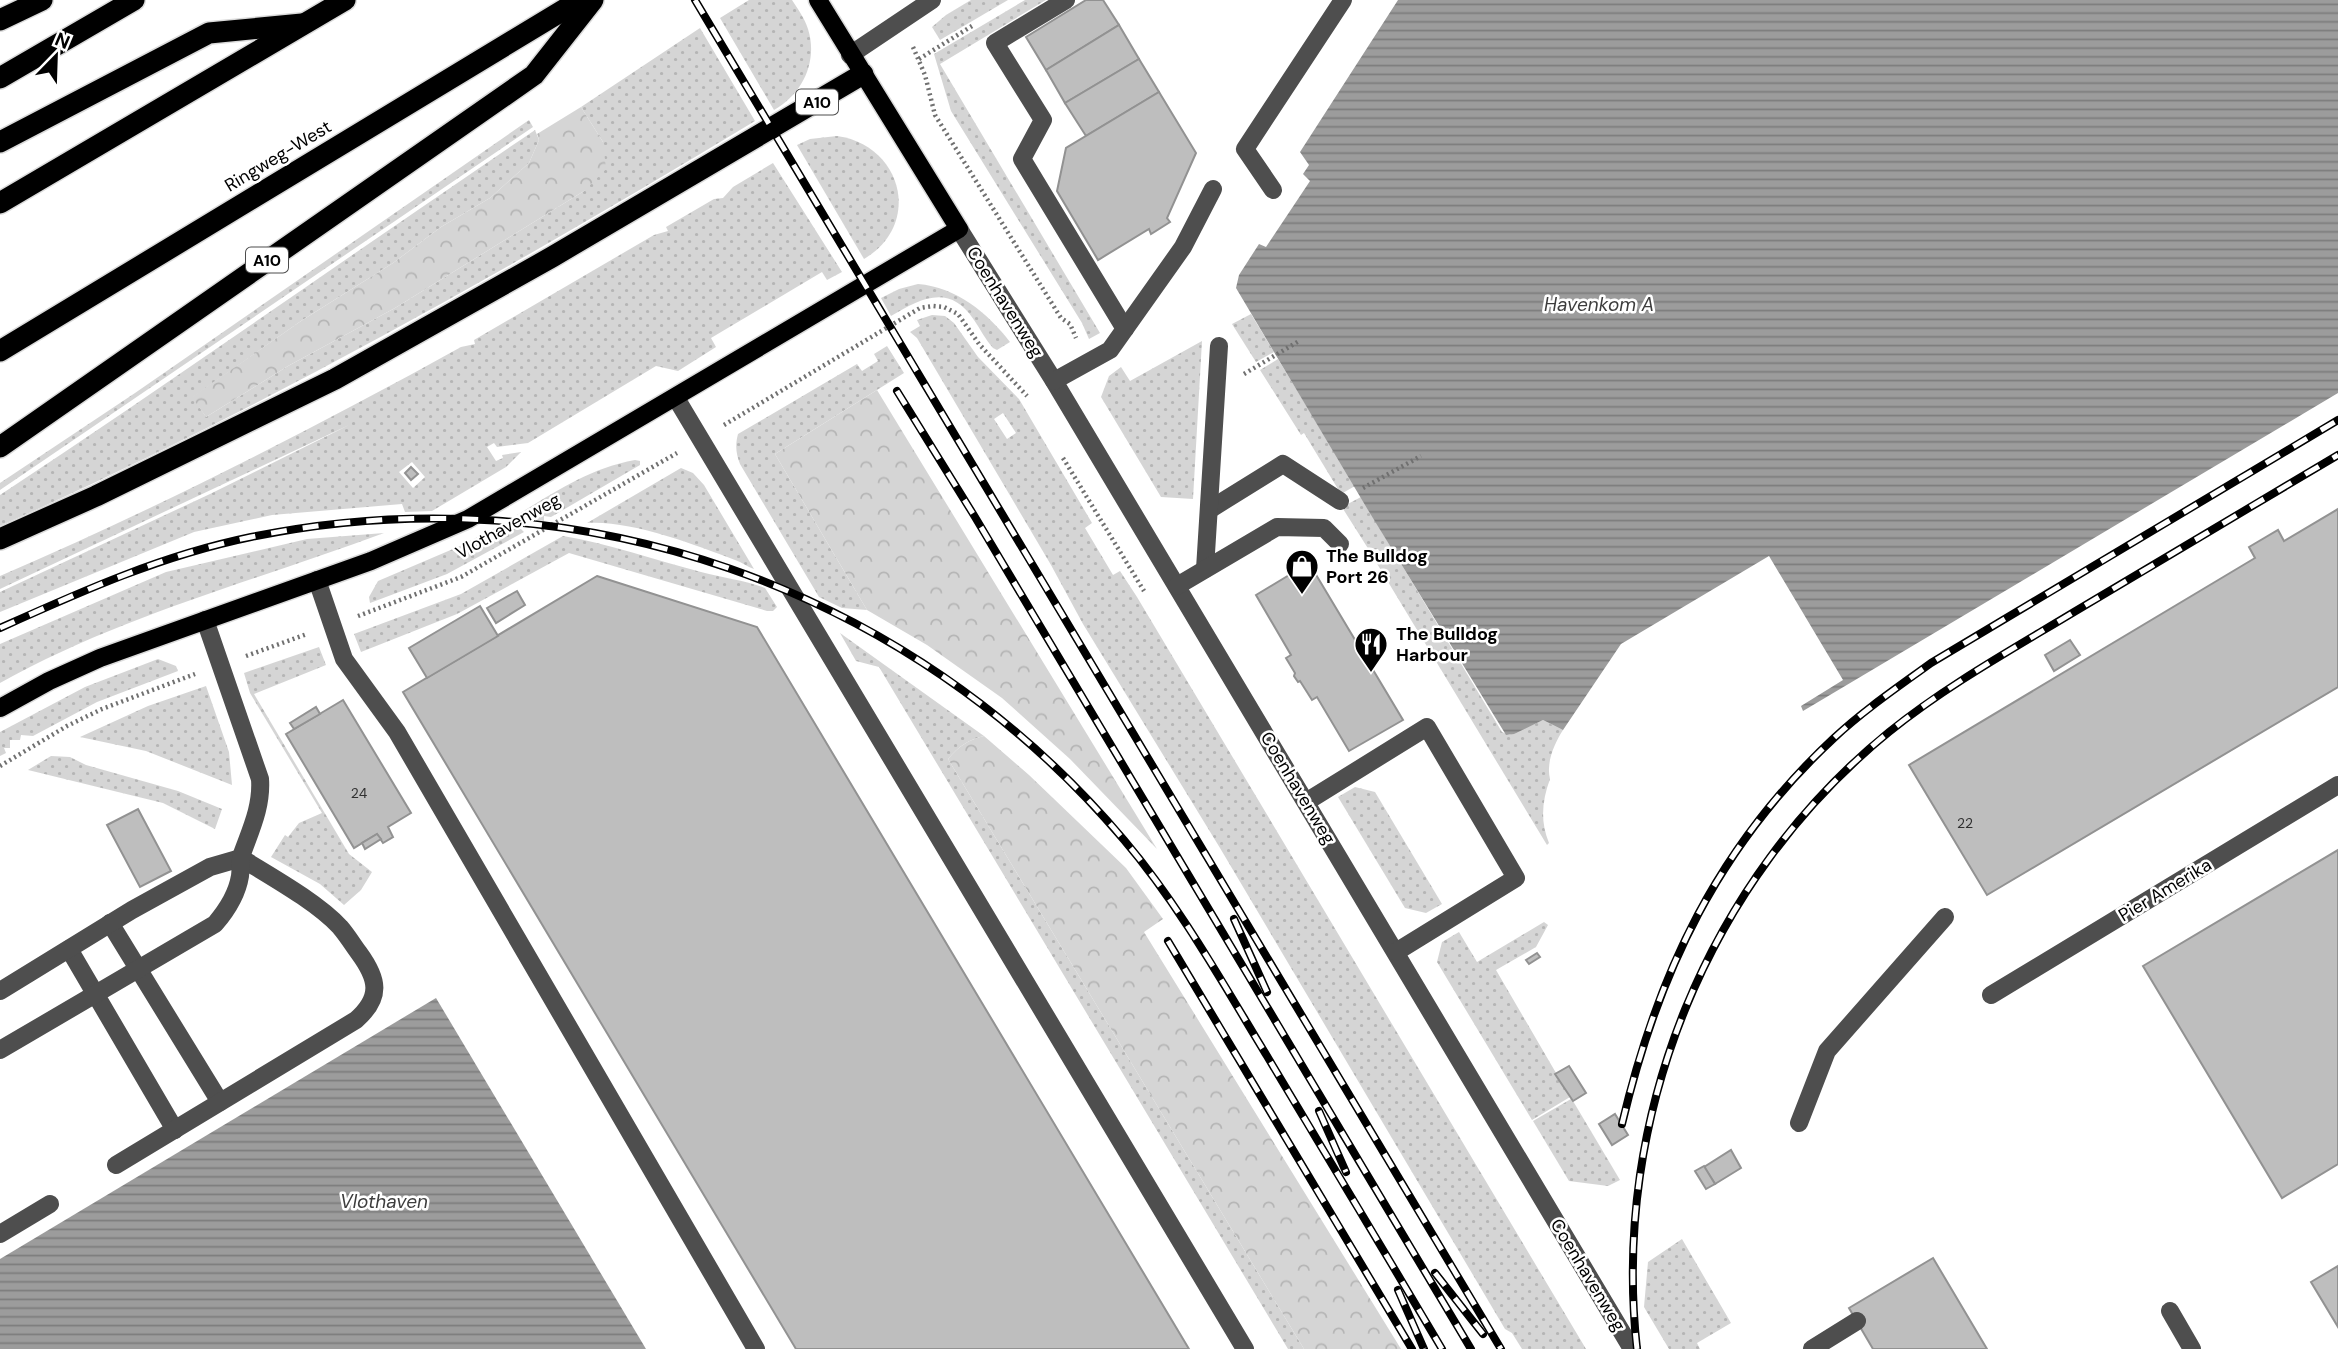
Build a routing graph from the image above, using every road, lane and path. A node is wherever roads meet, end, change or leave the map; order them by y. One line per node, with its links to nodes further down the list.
1 (42, 0): 10 (highway)
2 (134, 0): 17 (highway)
3 (345, 0): 12 (highway)
4 (580, 0): 27 (highway, Ringweg-West)
5 (593, 0): 33 (highway, A10)
6 (818, 0): 14 (main road)
7 (932, 0): 11 (street)
8 (1066, 0): 24 (street)
9 (1343, 0): 20 (street)
10 (0, 20)
11 (898, 21): 14 (street); 15 (path)
12 (307, 24): 18 (highway); 21 (highway)
13 (973, 25): 15 (path)
14 (850, 55): 16 (main road)
15 (919, 59): 23 (path)
16 (863, 74): 22 (main road); 37 (highway, A10)
17 (0, 78)
18 (0, 142)
19 (1213, 189): 24 (street)
20 (1273, 190)
21 (0, 203)
22 (959, 229): 30 (street, Coenhavenweg); 31 (main road, Vlothavenweg)
23 (1061, 318)
24 (1125, 329): 30 (street)
25 (1299, 341): 29 (path)
26 (1219, 346): 36 (street)
27 (0, 351)
28 (995, 361): 32 (path, Vlothavenweg)
29 (1258, 366)
30 (1054, 381): 41 (street, Coenhavenweg)
31 (676, 398): 32 (street); 40 (main road, Vlothavenweg)
32 (700, 439): 43 (path, Vlothavenweg); 68 (street)
33 (0, 447)
34 (1421, 456): 35 (path)
35 (1340, 502): 36 (street)
36 (1209, 510): 39 (street)
37 (0, 539)
38 (1340, 544): 39 (street)
39 (1205, 569): 41 (street)
40 (317, 580): 42 (main road, Vlothavenweg); 43 (street)
41 (1177, 586): 48 (street, Coenhavenweg)
42 (205, 620): 44 (street); 45 (main road, Vlothavenweg)
43 (332, 625): 44 (path, Vlothavenweg); 67 (street)
44 (219, 665): 46 (path, Vlothavenweg); 49 (street)
45 (0, 708)
46 (0, 766)
47 (2338, 785): 57 (street, Pier Amerika)
48 (1306, 802): 53 (street, Coenhavenweg); 53 (street)
49 (241, 858): 51 (street); 54 (street); 59 (street)
50 (1945, 916): 60 (street)
51 (110, 923): 52 (street); 54 (street)
52 (69, 949): 55 (street); 56 (street)
53 (1396, 952): 69 (street, Coenhavenweg)
54 (138, 969): 56 (street); 59 (street)
55 (0, 991)
56 (95, 994): 58 (street); 61 (street)
57 (1991, 995)
58 (0, 1050)
59 (220, 1102): 61 (street)
60 (1799, 1123)
61 (175, 1130): 62 (street)
62 (116, 1165)
63 (50, 1204): 64 (street)
64 (0, 1234)
65 (2170, 1311): 71 (street)
66 (1857, 1321): 70 (street)
67 (756, 1349)
68 (1245, 1349)
69 (1632, 1349)
70 (1812, 1349)
71 (2192, 1349)

